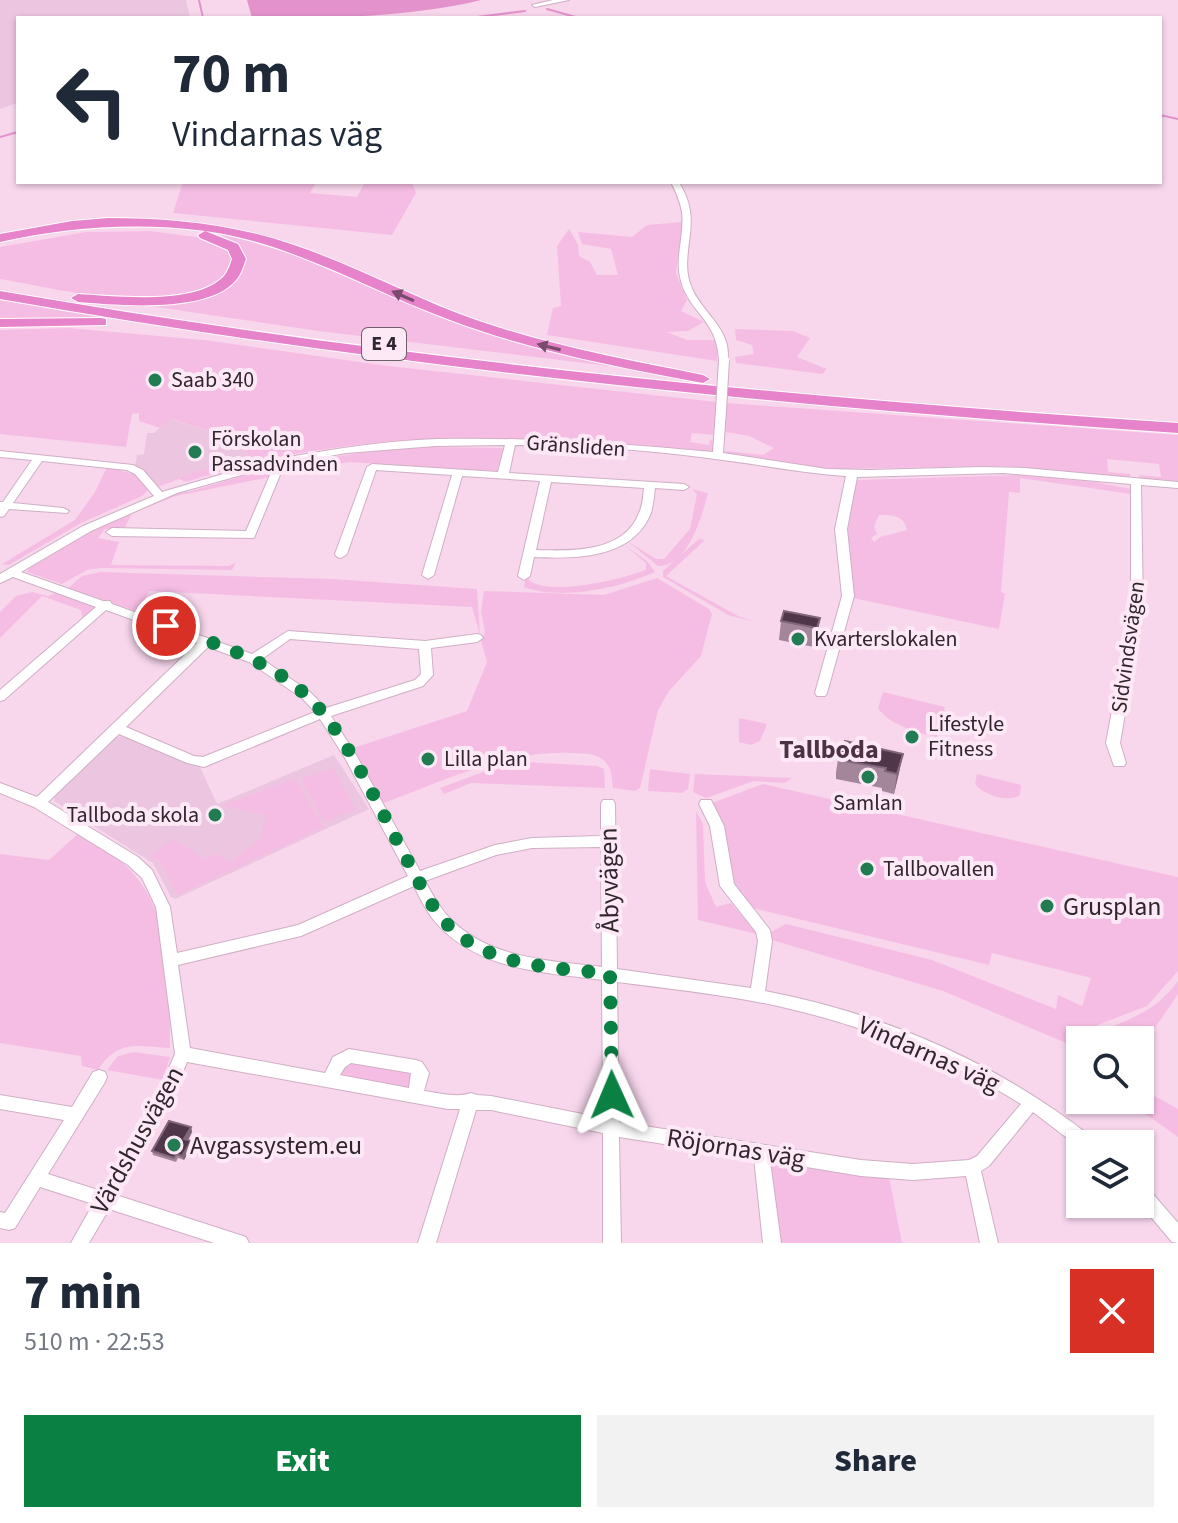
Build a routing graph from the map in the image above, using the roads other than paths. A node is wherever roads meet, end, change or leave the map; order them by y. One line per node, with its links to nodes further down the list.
1 (566, 0): 2 (street)
2 (534, 2): 3 (street)
3 (541, 13)
4 (676, 184): 17 (street, bridge)
5 (0, 238): 12 (highway, one-way to 5)
6 (0, 244): 9 (highway)
7 (0, 286): 9 (highway, E 4)
8 (0, 295): 11 (highway, E 4)
9 (62, 297): 12 (highway, E 4)
10 (0, 323): 11 (highway)
11 (230, 332): 14 (highway, E 4)
12 (719, 382): 13 (highway, E 4)
13 (1178, 418)
14 (1178, 428)
15 (511, 442): 17 (street, Gränsliden); 19 (street, Gränsliden); 22 (street)
16 (0, 454): 18 (street)
17 (718, 456): 21 (street, Gränsliden)
18 (39, 458): 28 (street); 29 (street)
19 (275, 460): 28 (street, Gränsliden); 32 (street)
20 (458, 472): 22 (street); 35 (street); 37 (street)
21 (852, 473): 24 (street, Gränsliden); 44 (street)
22 (503, 475): 23 (street)
23 (546, 478): 25 (street); 34 (street)
24 (1136, 481): 26 (street, Gränsliden); 48 (street, Sidvindsvägen)
25 (650, 485): 27 (street); 34 (street)
26 (1178, 485)
27 (684, 487)
28 (159, 495): 36 (street, Gränsliden)
29 (2, 508): 30 (street)
30 (63, 511)
31 (112, 532): 32 (street)
32 (250, 535): 33 (street)
33 (244, 550)
34 (530, 553): 38 (street)
35 (341, 554)
36 (5, 575): 39 (street, Vindarnas väg)
37 (428, 575)
38 (524, 576)
39 (106, 604): 41 (street, Vindarnas väg); 45 (street)
40 (477, 638): 42 (street)
41 (207, 641): 43 (street, Vindarnas väg); 47 (street)
42 (425, 645): 43 (street); 46 (street)
43 (253, 659): 46 (street, Vindarnas väg)
44 (821, 693)
45 (0, 697)
46 (323, 713): 47 (street); 54 (street, Vindarnas väg)
47 (117, 728): 50 (street)
48 (1119, 763)
49 (0, 788): 50 (street, Värdshusvägen)
50 (39, 803): 55 (street, Värdshusvägen)
51 (608, 804): 53 (street, Åbyvägen)
52 (706, 804): 57 (street)
53 (608, 841): 54 (street); 56 (street, Åbyvägen)
54 (417, 878): 55 (street); 56 (street, Vindarnas väg)
55 (172, 960): 58 (street, Värdshusvägen)
56 (610, 974): 57 (street, Vindarnas väg); 66 (street, Åbyvägen)
57 (757, 995): 64 (street, Vindarnas väg)
58 (183, 1054): 60 (street, Röjornas väg); 71 (street, Värdshusvägen)
59 (99, 1077): 65 (street)
60 (329, 1080): 61 (street, Röjornas väg); 61 (street)
61 (415, 1096): 62 (street, Röjornas väg)
62 (471, 1100): 66 (street, Röjornas väg); 77 (street)
63 (0, 1102): 65 (street)
64 (1031, 1103): 67 (street, Vindarnas väg); 69 (street)
65 (76, 1115): 70 (street)
66 (612, 1127): 68 (street, Röjornas väg); 78 (street, Åbyvägen)
67 (1069, 1130)
68 (761, 1152): 69 (street, Röjornas väg); 79 (street)
69 (972, 1168): 80 (street)
70 (37, 1178): 71 (street); 73 (street)
71 (104, 1200): 75 (street, Värdshusvägen); 76 (street)
72 (1154, 1208): 74 (street)
73 (0, 1220)
74 (1178, 1236)
75 (80, 1243)
76 (240, 1243)
77 (427, 1243)
78 (612, 1243)
79 (772, 1243)
80 (989, 1243)

